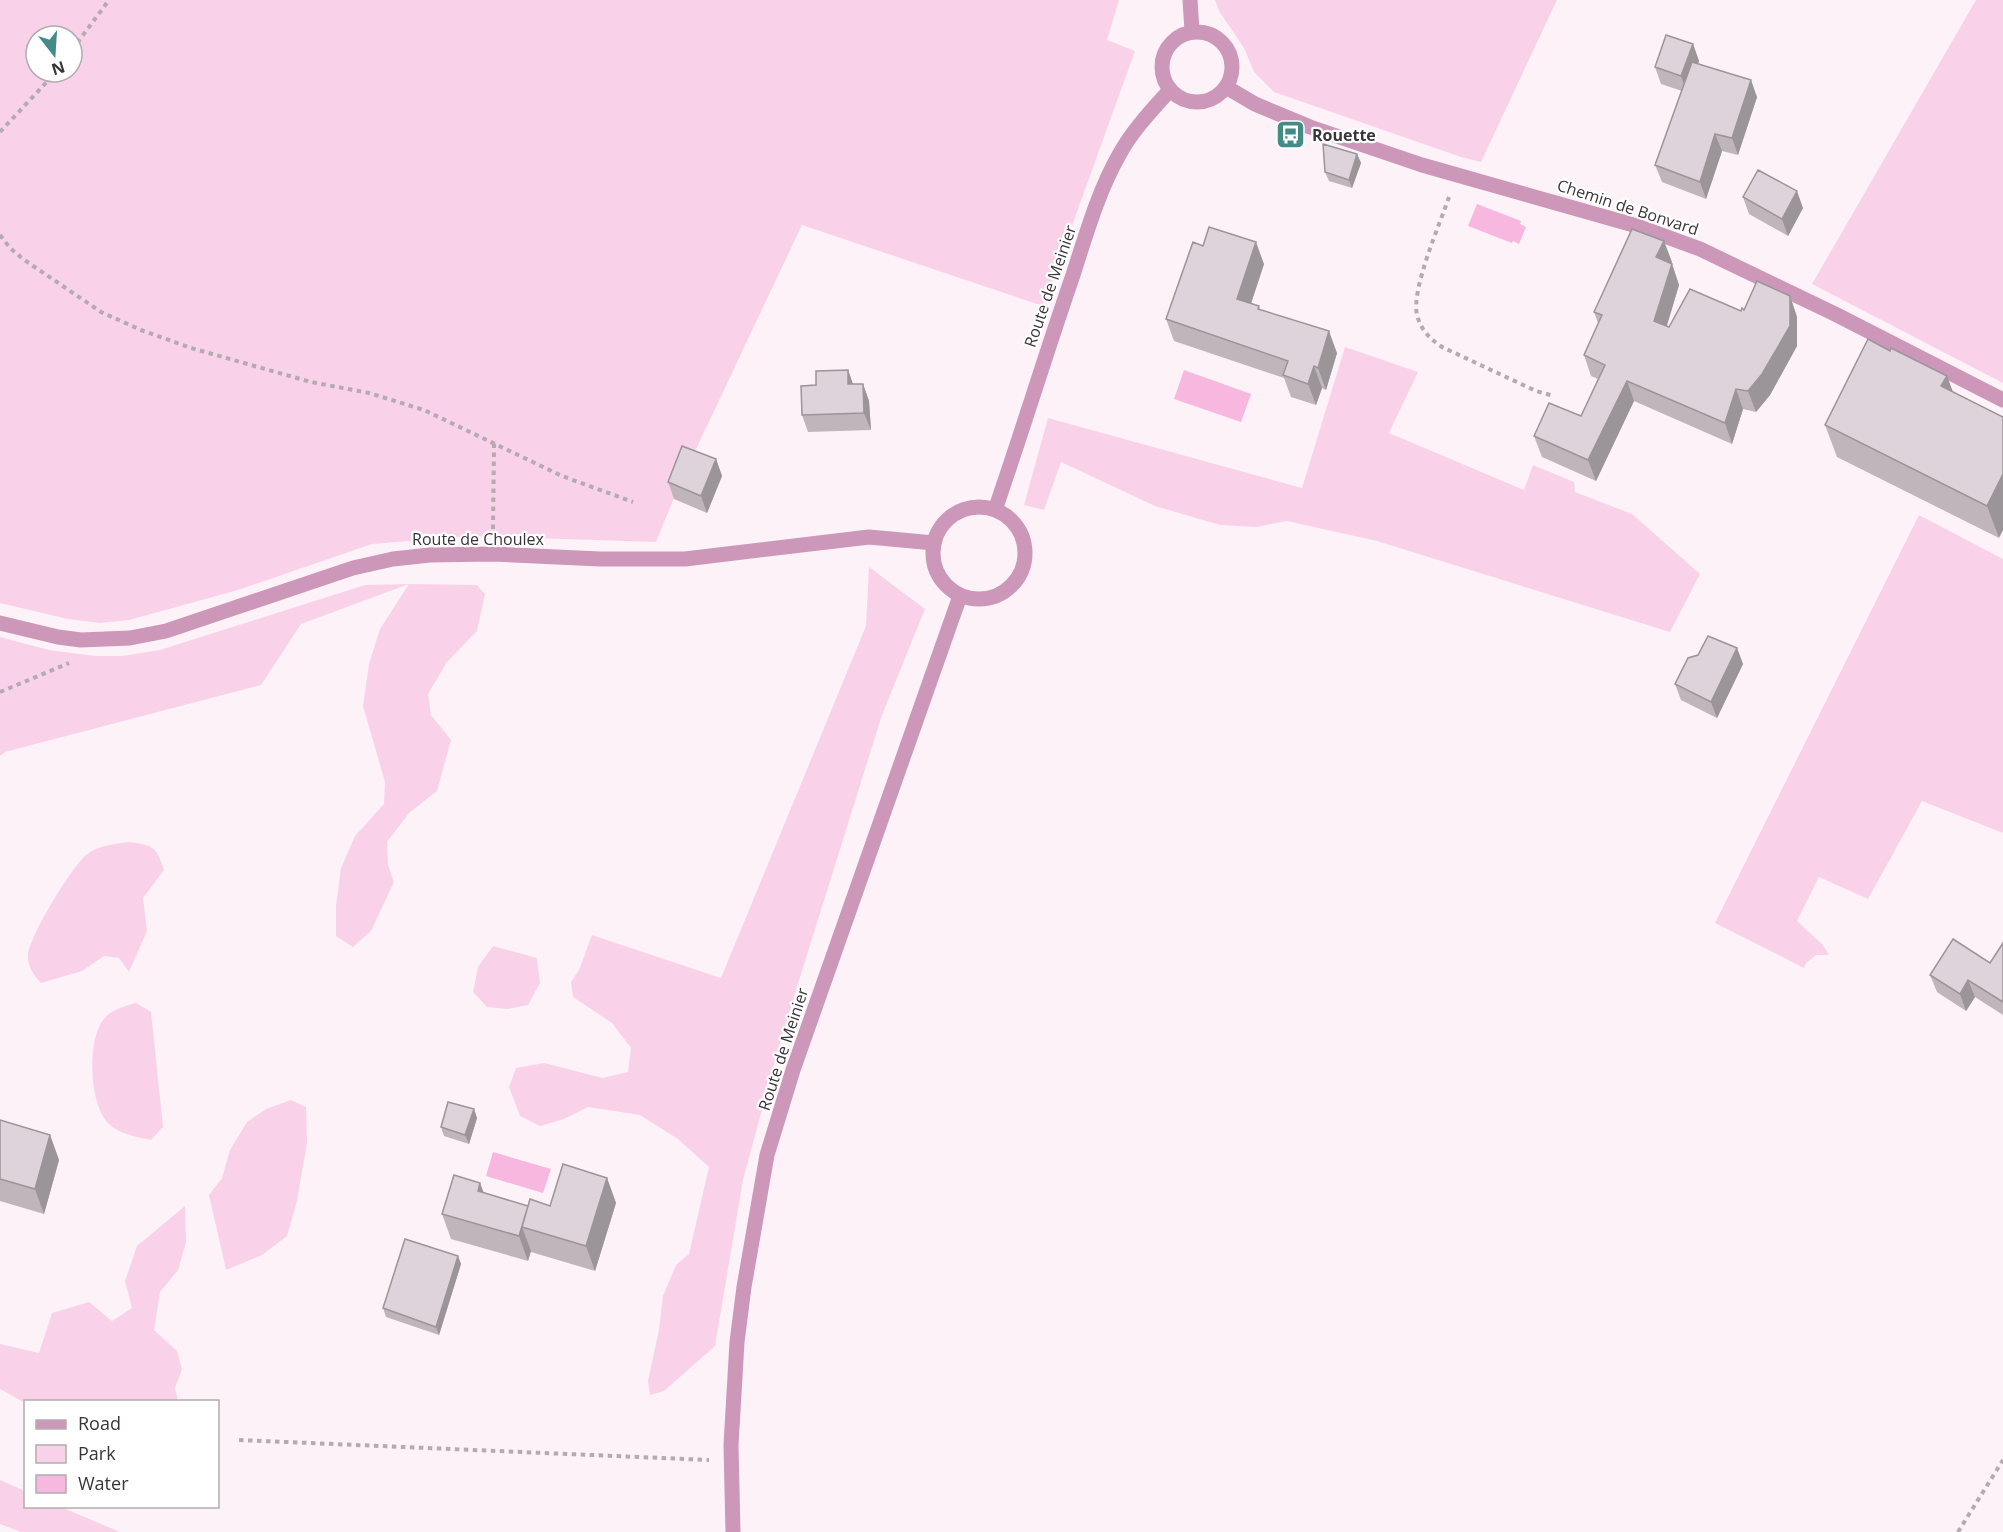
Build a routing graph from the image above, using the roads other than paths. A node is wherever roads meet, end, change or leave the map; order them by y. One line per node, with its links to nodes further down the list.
1 (1190, 0): 2 (street)
2 (1192, 31): 3 (street); 4 (street)
3 (1226, 87): 4 (street); 5 (street, Chemin de Bonvard)
4 (1170, 90): 6 (street, Route de Meinier)
5 (2003, 400)
6 (995, 510): 7 (street); 8 (street)
7 (934, 543): 8 (street); 9 (street, Route de Choulex)
8 (960, 596): 10 (street, Route de Meinier)
9 (0, 623)
10 (733, 1532)

